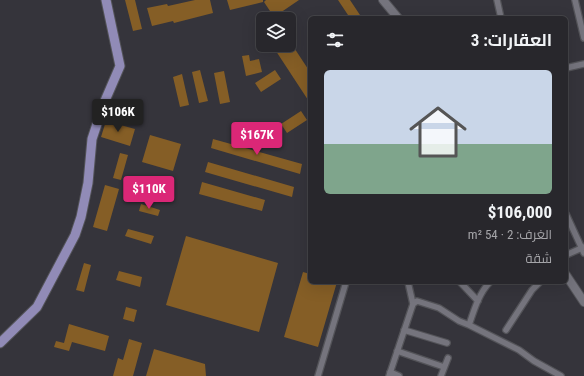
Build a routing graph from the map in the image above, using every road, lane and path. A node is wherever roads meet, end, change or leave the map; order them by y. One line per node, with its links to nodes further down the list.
1 (106, 0): 25 (main road)
2 (383, 0): 5 (main road)
3 (497, 0): 6 (street)
4 (575, 0): 7 (street)
5 (396, 16)
6 (501, 16)
7 (584, 38)
8 (584, 64): 9 (street)
9 (568, 68)
10 (568, 218): 11 (street)
11 (583, 249): 12 (street)
12 (568, 254)
13 (568, 277): 20 (main road)
14 (345, 284): 31 (street)
15 (408, 284): 21 (street)
16 (462, 284): 19 (street)
17 (488, 284): 19 (street)
18 (538, 284): 24 (street)
19 (478, 301): 22 (street)
20 (584, 302)
21 (413, 304): 22 (street); 23 (street)
22 (469, 325): 34 (street)
23 (404, 330): 26 (street); 27 (street)
24 (506, 330)
25 (0, 343)
26 (447, 343)
27 (397, 351): 29 (street); 30 (street)
28 (448, 358): 29 (street)
29 (444, 367): 33 (street)
30 (389, 374): 32 (street)
31 (318, 376)
32 (399, 376)
33 (440, 376)
34 (561, 376)

